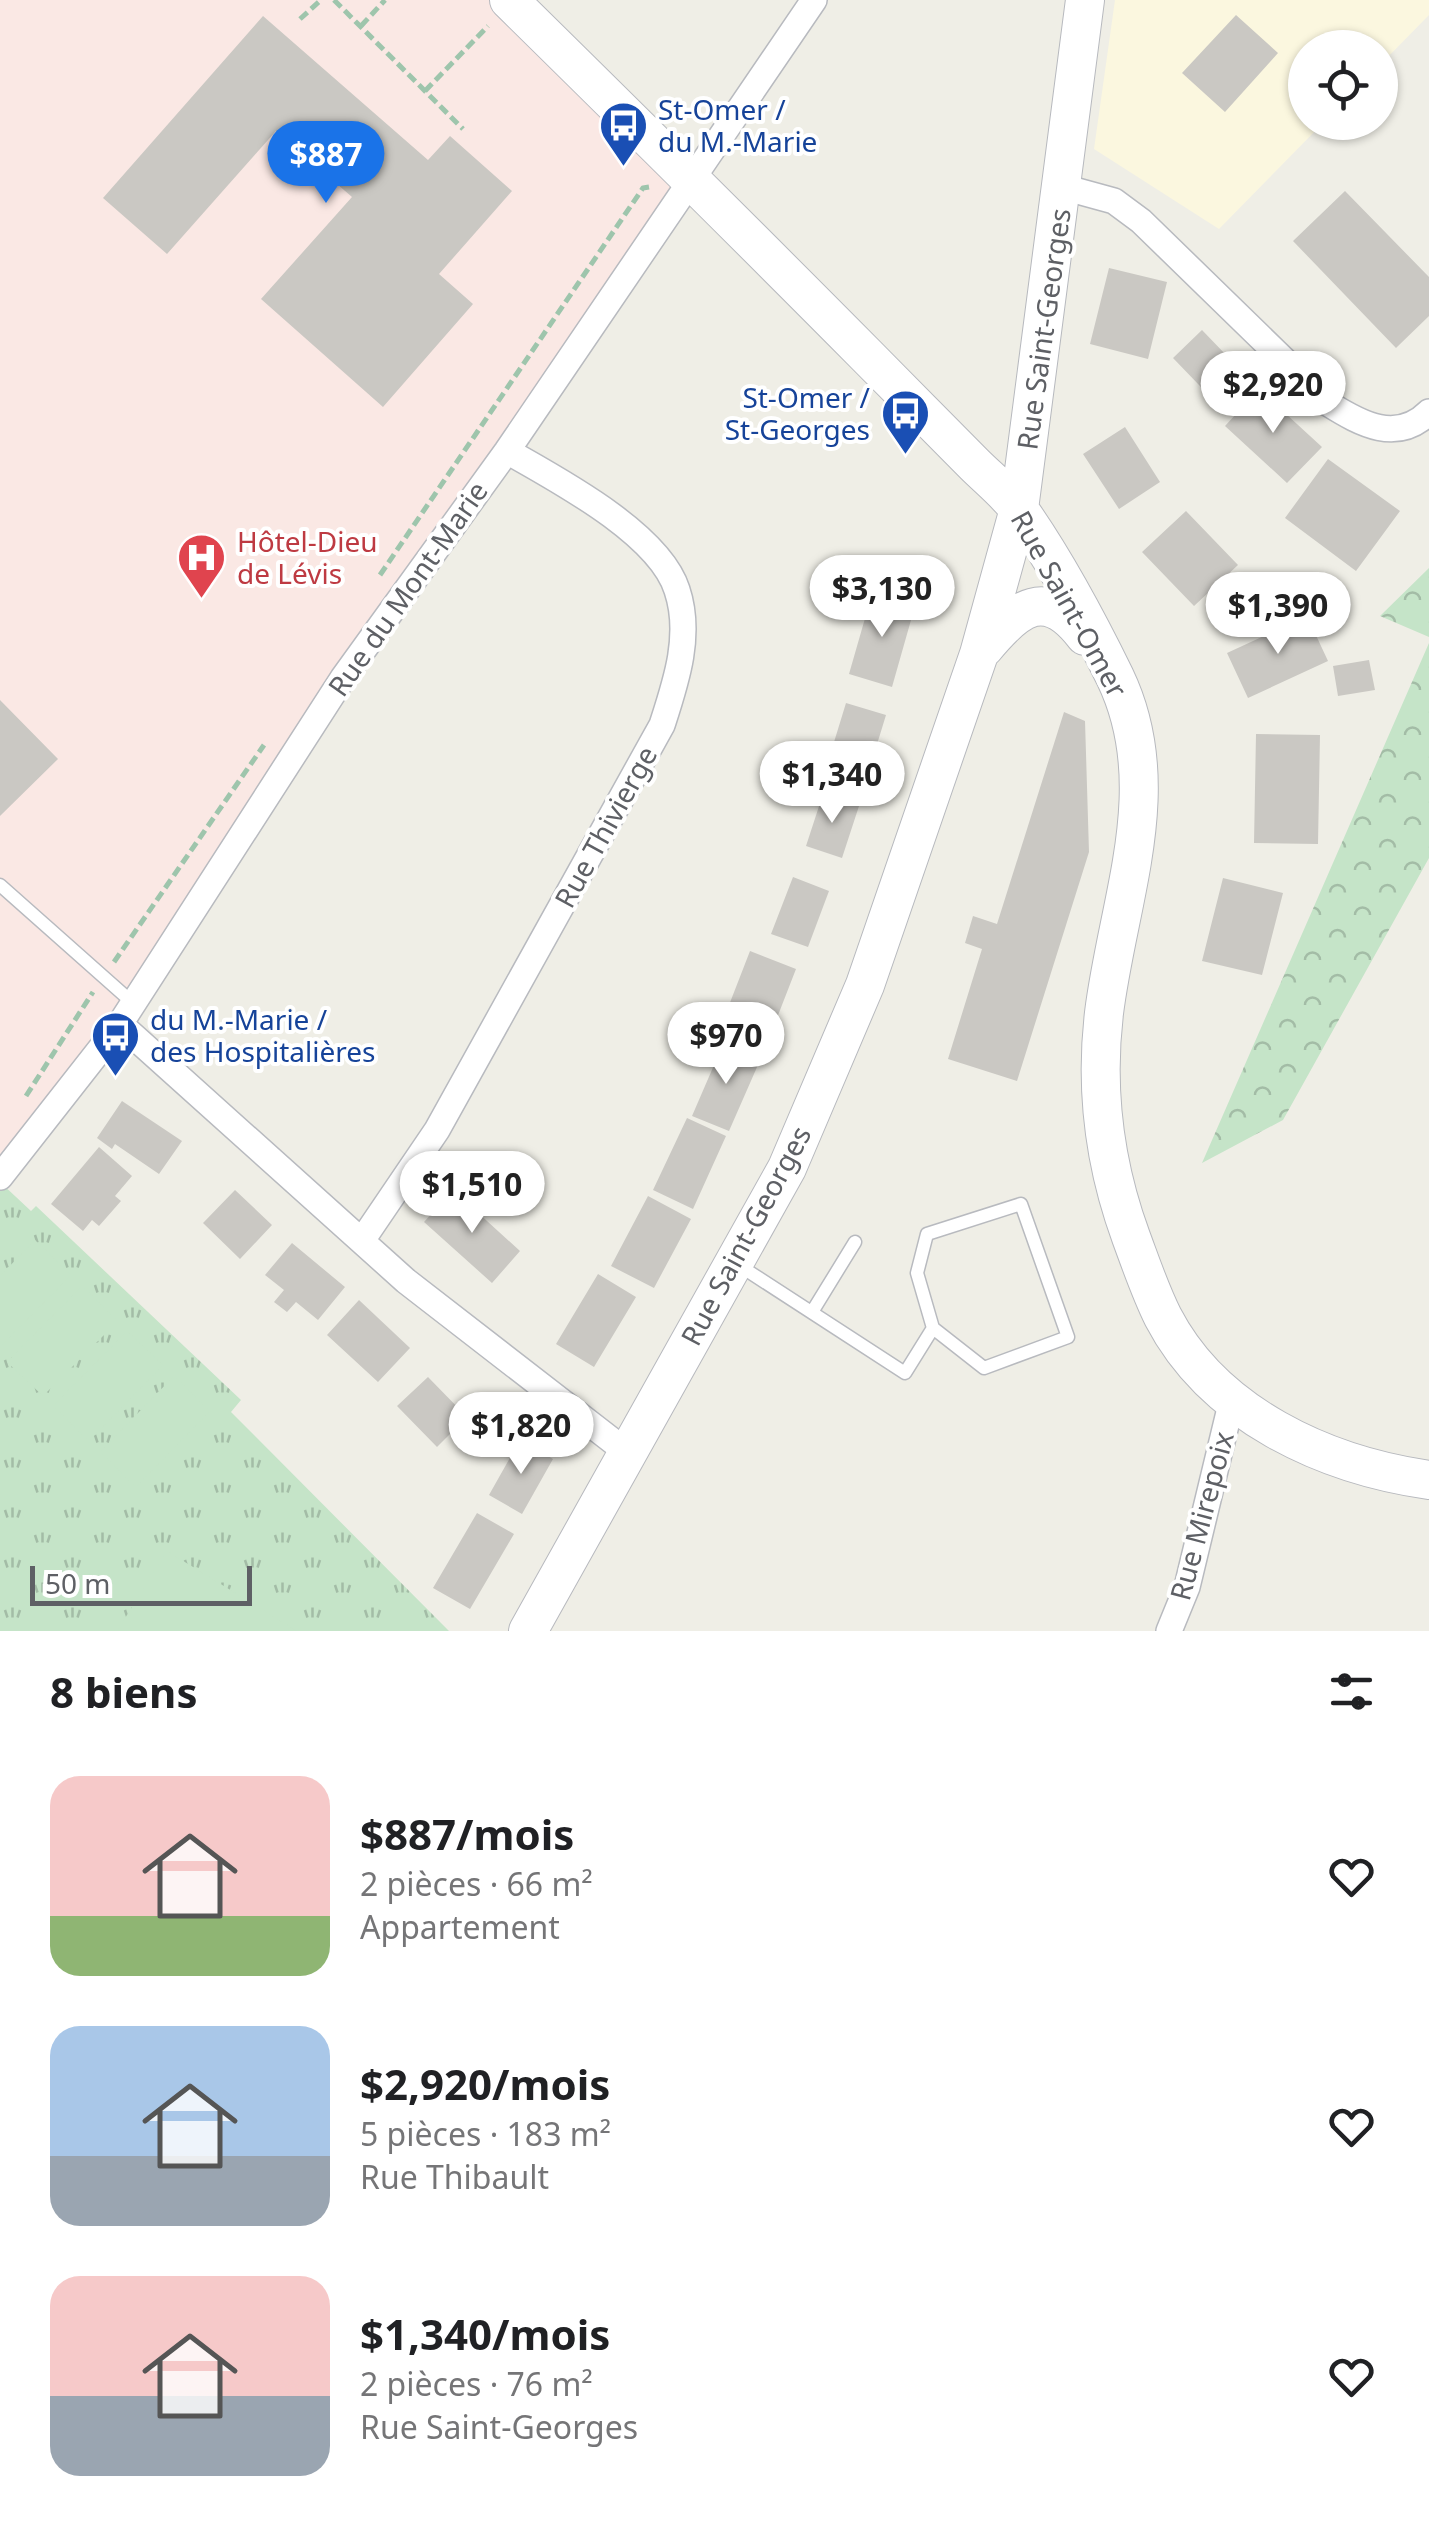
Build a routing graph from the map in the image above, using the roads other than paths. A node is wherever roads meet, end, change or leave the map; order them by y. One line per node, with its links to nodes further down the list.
1 (814, 0): 4 (street, Rue du Mont-Marie)
2 (1085, 0): 5 (street, Rue Saint-Georges)
3 (510, 1): 4 (street, Rue Saint-Omer)
4 (689, 178): 7 (street, Rue du Mont-Marie); 8 (street, Rue Saint-Omer)
5 (1062, 187): 6 (street); 8 (street, Rue Saint-Georges)
6 (1429, 412)
7 (506, 451): 12 (street, Rue du Mont-Marie); 14 (street, Rue Thivierge)
8 (1019, 508): 9 (street, Rue Saint-Georges); 10 (street, Rue Saint-Omer)
9 (979, 654): 10 (street); 16 (street, Rue Saint-Georges)
10 (1116, 678): 19 (street, Rue Saint-Omer)
11 (0, 885): 12 (lane)
12 (126, 1014): 13 (street, Rue du Mont-Marie); 14 (street)
13 (0, 1177)
14 (363, 1239): 20 (street)
15 (856, 1242): 17 (lane)
16 (734, 1262): 17 (lane); 20 (street, Rue Saint-Georges)
17 (812, 1312): 18 (lane)
18 (933, 1328): 18 (lane)
19 (1232, 1400): 21 (street, Rue Saint-Omer); 23 (street, Rue Mirepoix)
20 (628, 1453): 22 (street, Rue Saint-Georges)
21 (1429, 1480)
22 (528, 1631)
23 (1169, 1631)

